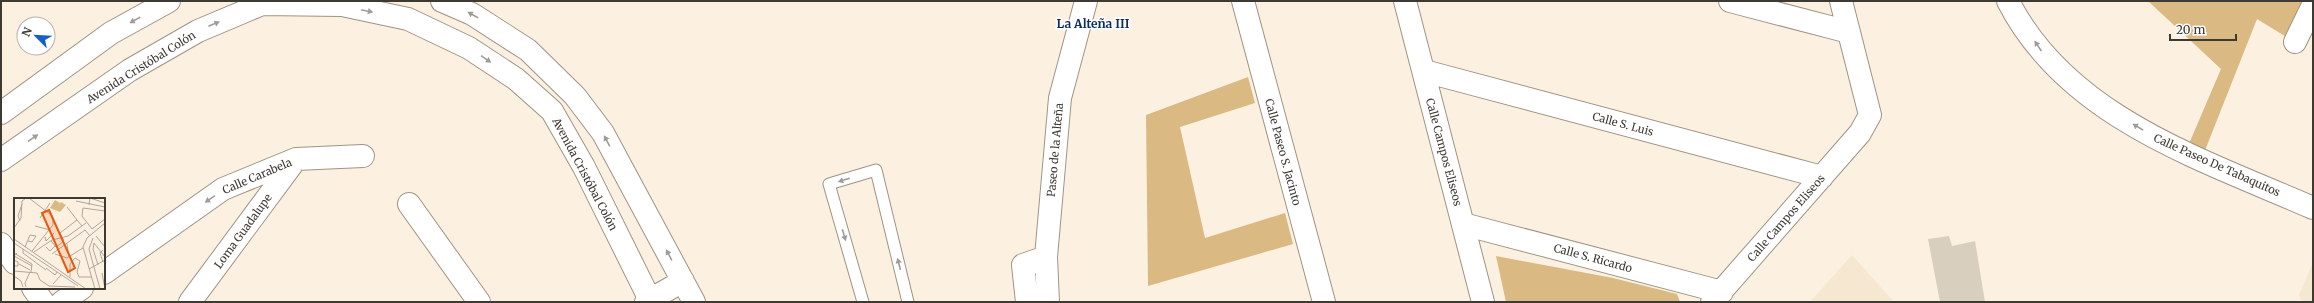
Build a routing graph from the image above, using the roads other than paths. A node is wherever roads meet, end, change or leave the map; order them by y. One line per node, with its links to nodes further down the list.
1 (169, 1): 14 (street, one-way to 14)
2 (442, 1): 26 (street, one-way to 2)
3 (1086, 1): 23 (street, Paseo de la Alteña)
4 (1243, 1): 40 (street, Calle Paseo S. Jacinto)
5 (1405, 1): 13 (street, Calle Campos Eliseos)
6 (1730, 1): 11 (street)
7 (1827, 1): 11 (street, Calle Campos Eliseos)
8 (1841, 1): 11 (street, Calle Campos Eliseos)
9 (2008, 1): 20 (street, Calle Paseo De Tabaquitos, one-way to 9)
10 (2313, 5): 12 (street)
11 (1842, 30): 18 (street, Calle Campos Eliseos)
12 (2295, 42)
13 (1424, 71): 18 (street, Calle S. Luis); 21 (street, Calle Campos Eliseos)
14 (1, 113)
15 (363, 156): 16 (street, Calle Carabela)
16 (296, 159): 25 (street, Calle Carabela, one-way to 25); 33 (street, Loma Guadalupe)
17 (1, 160): 30 (street, Avenida Cristóbal Colón, one-way to 30)
18 (1822, 177): 29 (street, Calle Campos Eliseos)
19 (409, 204): 34 (street)
20 (2313, 208)
21 (1463, 224): 29 (street, Calle S. Ricardo); 41 (street, Calle Campos Eliseos)
22 (1, 244): 24 (street)
23 (1046, 257): 38 (street); 39 (street, Paseo de la Alteña)
24 (14, 262)
25 (105, 272)
26 (683, 281): 30 (street); 35 (street)
27 (34, 289): 31 (street)
28 (81, 289): 32 (street)
29 (1717, 297)
30 (649, 301)
31 (43, 302)
32 (62, 302)
33 (190, 302)
34 (479, 302)
35 (694, 302)
36 (863, 302): 37 (lane, one-way to 36)
37 (908, 302)
38 (1027, 302)
39 (1048, 302)
40 (1324, 302)
41 (1484, 302)

